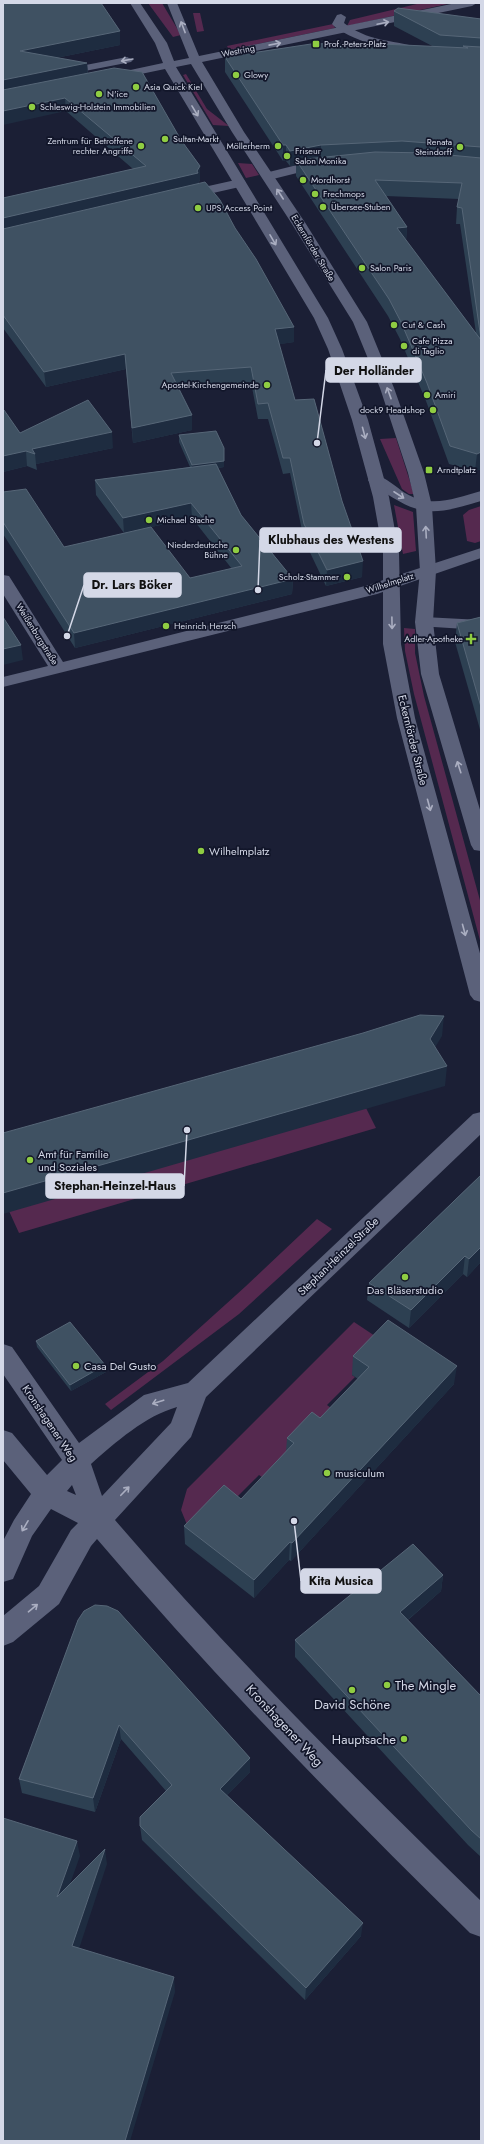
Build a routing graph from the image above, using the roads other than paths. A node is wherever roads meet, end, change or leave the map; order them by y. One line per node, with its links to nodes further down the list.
1 (135, 3): 8 (main road, Eckernförder Straße)
2 (172, 3): 6 (main road, Eckernförder Straße, one-way to 2)
3 (472, 3): 5 (main road, Westring, one-way to 3)
4 (325, 21): 5 (main road)
5 (344, 30): 6 (main road, Westring, one-way to 5); 7 (main road)
6 (195, 51): 8 (main road, Westring); 10 (main road, Westring); 14 (main road, Eckernförder Straße)
7 (426, 51)
8 (160, 53): 10 (main road, Eckernförder Straße)
9 (142, 57): 12 (main road, one-way to 12)
10 (170, 64): 11 (main road, Westring); 15 (main road, Eckernförder Straße, one-way to 15)
11 (94, 80)
12 (3, 84)
13 (336, 164): 14 (main road)
14 (269, 176): 19 (main road, Eckernförder Straße, one-way to 14)
15 (240, 183): 16 (main road); 17 (main road, Eckernförder Straße, one-way to 17)
16 (166, 200)
17 (376, 480): 19 (main road, one-way to 19); 23 (main road, Eckernförder Straße)
18 (481, 496): 19 (main road)
19 (424, 506): 21 (main road, Eckernförder Straße, one-way to 19)
20 (481, 553): 21 (main road)
21 (428, 570): 23 (main road, Wilhelmplatz); 24 (main road, Eckernförder Straße)
22 (3, 580): 26 (main road, Weißenburgstraße)
23 (392, 584): 26 (main road, Wilhelmplatz); 29 (main road, Eckernförder Straße, one-way to 29)
24 (424, 622): 25 (main road); 28 (main road, Eckernförder Straße, one-way to 24)
25 (481, 625)
26 (58, 668): 27 (main road, Wilhelmplatz)
27 (3, 682)
28 (481, 845)
29 (481, 995)
30 (481, 1120): 32 (main road, Stephan-Heinzel-Straße)
31 (3, 1354): 34 (main road, Kronshagener Weg)
32 (196, 1391): 34 (main road, Stephan-Heinzel-Straße, one-way to 34); 36 (main road, Stephan-Heinzel-Straße, one-way to 32)
33 (3, 1441): 35 (main road, Kronshagener Weg)
34 (77, 1461): 35 (main road, Stephan-Heinzel-Straße); 36 (main road, Kronshagener Weg)
35 (47, 1494): 36 (main road, Kronshagener Weg); 37 (main road, Stephan-Heinzel-Straße, one-way to 37)
36 (97, 1519): 38 (main road, Stephan-Heinzel-Straße, one-way to 36); 39 (main road, Kronshagener Weg)
37 (3, 1570)
38 (3, 1633)
39 (481, 1922)

